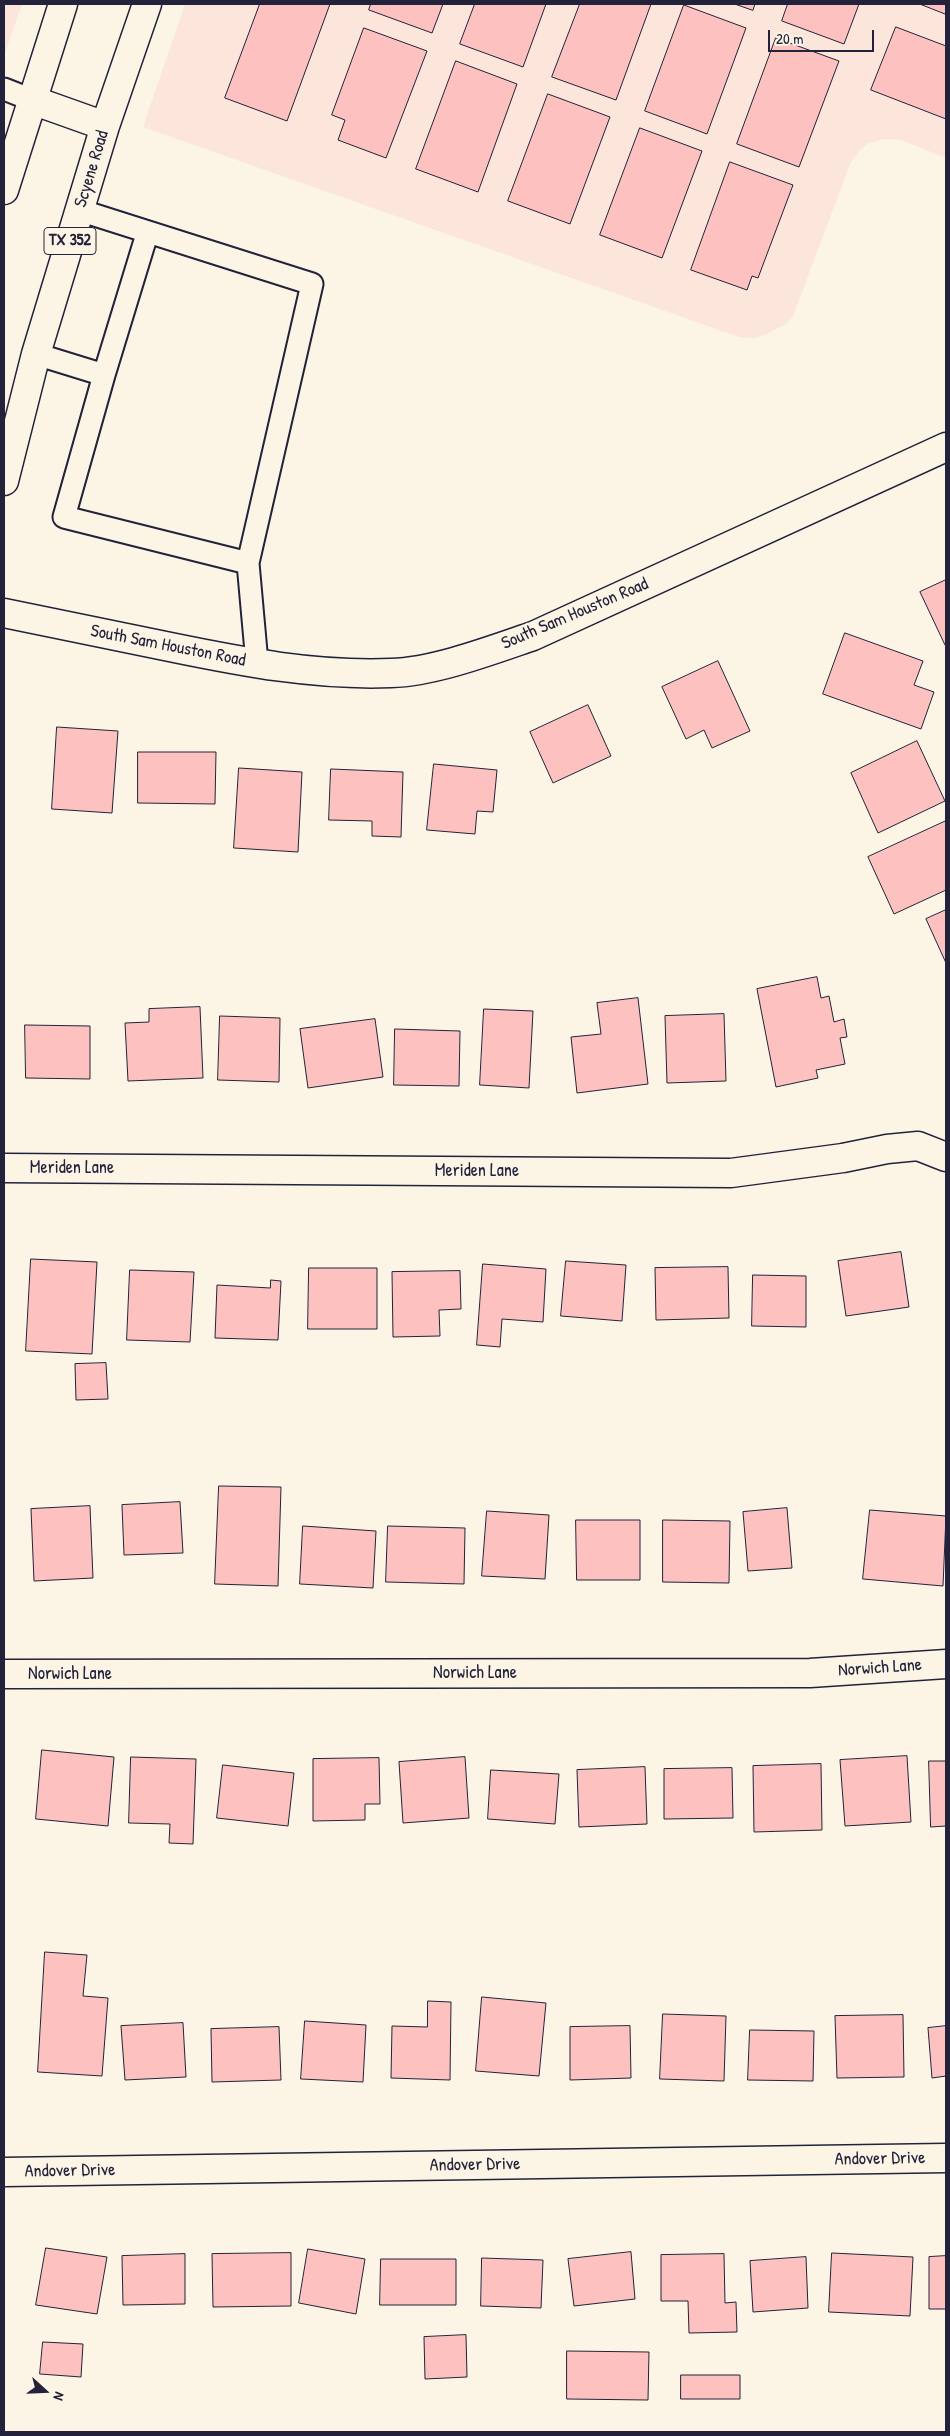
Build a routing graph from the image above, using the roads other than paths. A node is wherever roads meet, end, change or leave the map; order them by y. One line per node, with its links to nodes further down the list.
1 (63, 4): 4 (street)
2 (147, 4): 5 (street, Scyene Road / TX 352)
3 (4, 89): 4 (lane)
4 (32, 100): 5 (street); 6 (street)
5 (105, 126): 7 (street, Scyene Road / TX 352)
6 (4, 190)
7 (79, 210): 8 (lane); 9 (street, Scyene Road / TX 352)
8 (147, 234): 10 (lane); 13 (lane)
9 (36, 354): 10 (lane); 12 (street, Scyene Road / TX 352)
10 (104, 375): 13 (lane)
11 (946, 447): 15 (street, South Sam Houston Road)
12 (4, 481)
13 (248, 563): 15 (lane)
14 (4, 613): 15 (street, South Sam Houston Road)
15 (257, 663)
16 (946, 1156): 17 (street, Meriden Lane)
17 (4, 1168)
18 (946, 1664): 19 (street, Norwich Lane)
19 (4, 1674)
20 (946, 2158): 21 (street, Andover Drive)
21 (4, 2172)

